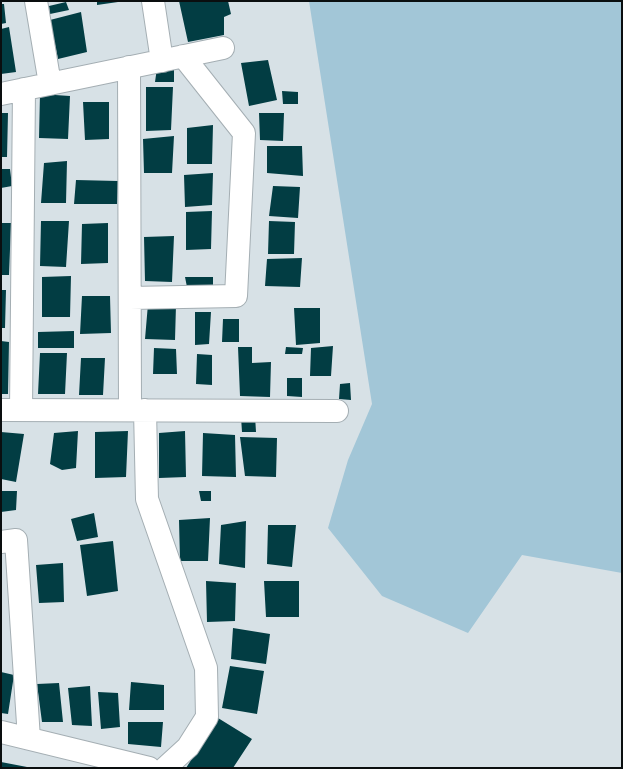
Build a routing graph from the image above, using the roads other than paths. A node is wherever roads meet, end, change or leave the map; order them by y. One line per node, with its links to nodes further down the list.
1 (36, 1): 7 (street)
2 (153, 1): 5 (street)
3 (224, 48): 4 (street)
4 (183, 56): 5 (street); 10 (street)
5 (162, 61): 6 (street)
6 (129, 67): 7 (street); 10 (street)
7 (50, 84): 8 (street)
8 (24, 89): 9 (street); 11 (street)
9 (1, 94)
10 (130, 298): 12 (street)
11 (11, 410): 12 (street)
12 (137, 410): 13 (street); 18 (street)
13 (337, 411)
14 (1, 542): 16 (street)
15 (1, 732): 16 (street)
16 (29, 739): 17 (street)
17 (149, 768)
18 (165, 768)

